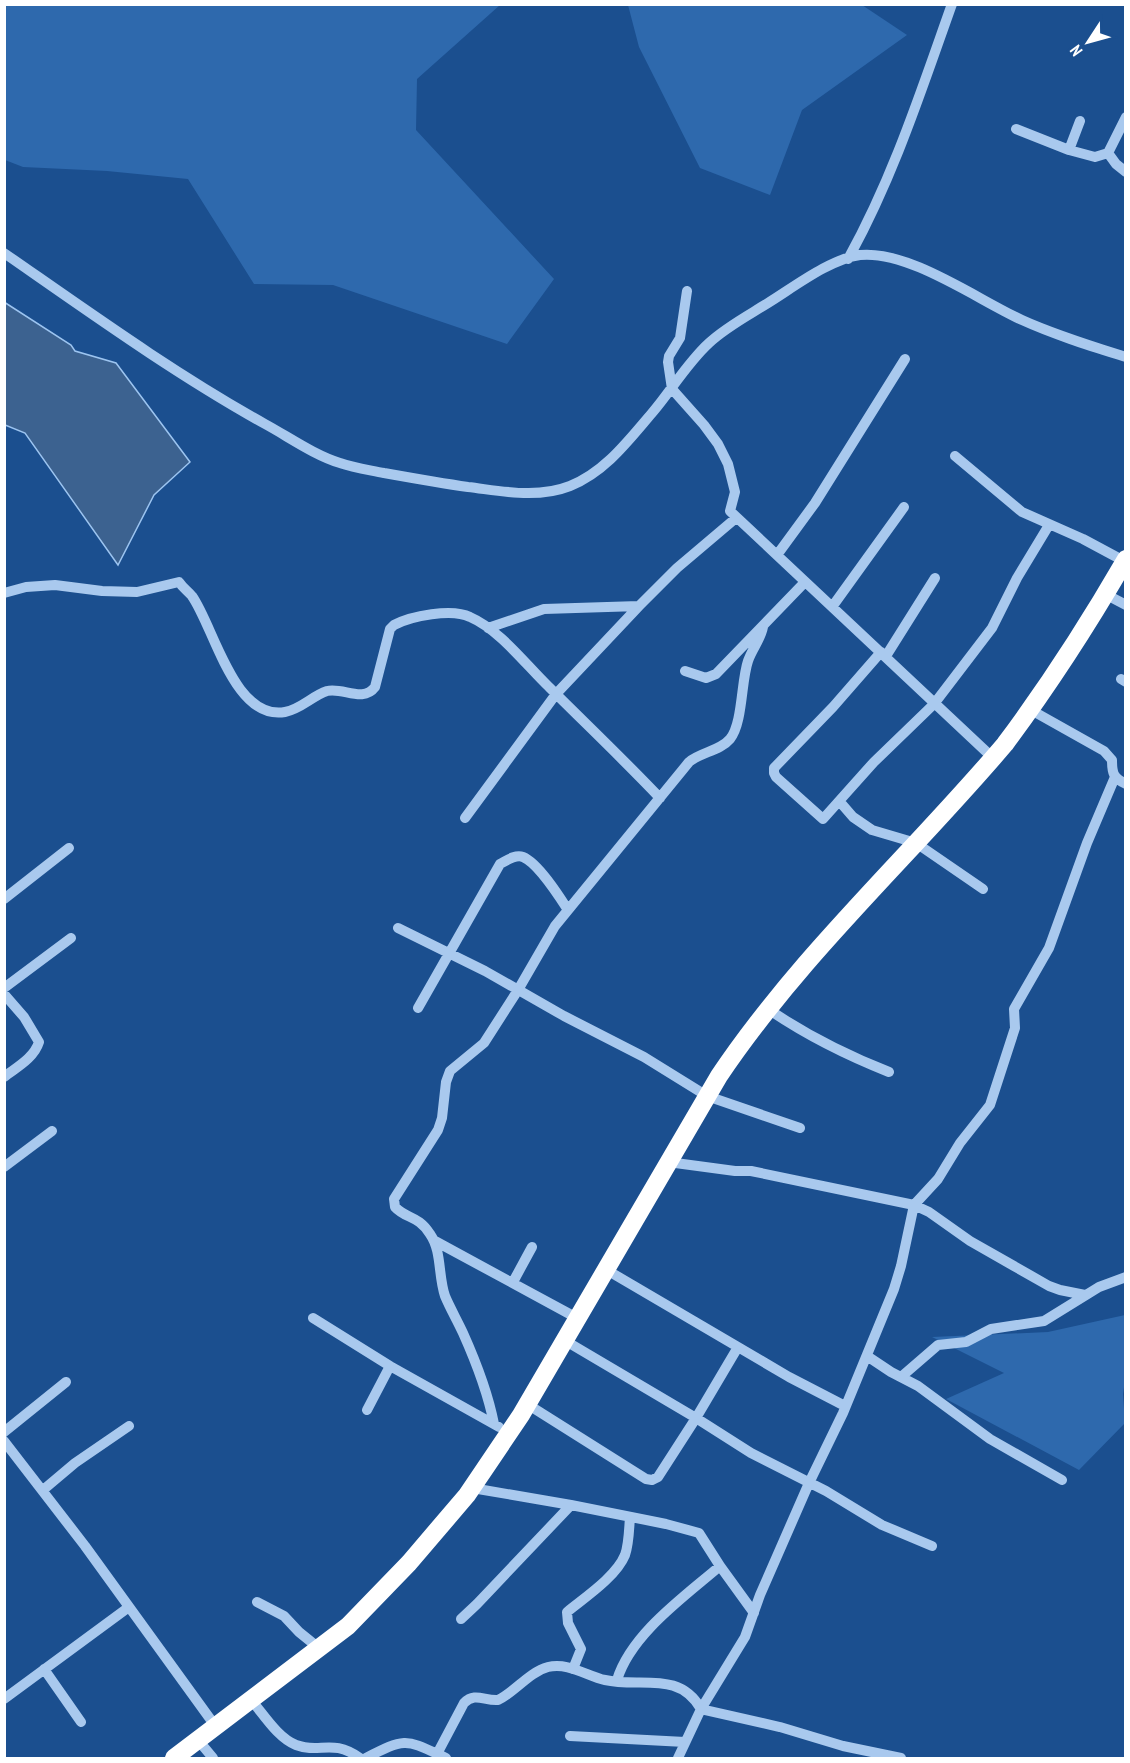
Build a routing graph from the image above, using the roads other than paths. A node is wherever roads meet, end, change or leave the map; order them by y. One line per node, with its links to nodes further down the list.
1 (952, 4): 8 (street)
2 (1125, 117): 6 (street)
3 (1080, 121): 5 (street)
4 (1016, 129): 5 (street)
5 (1069, 150): 6 (street)
6 (1108, 153): 7 (street)
7 (1125, 172)
8 (861, 234): 10 (street); 11 (street)
9 (4, 253): 15 (street)
10 (871, 255): 11 (street); 13 (street)
11 (848, 259): 15 (street)
12 (687, 291): 15 (street)
13 (1125, 357)
14 (905, 359): 20 (street)
15 (672, 389): 18 (street)
16 (955, 456): 19 (street)
17 (904, 507): 28 (street)
18 (736, 518): 20 (street); 27 (street)
19 (1049, 525): 21 (street); 34 (street)
20 (777, 555): 23 (street)
21 (1125, 560): 25 (highway)
22 (935, 578): 31 (street)
23 (805, 582): 28 (street); 29 (street)
24 (4, 593): 30 (street)
25 (1105, 594): 26 (street); 35 (highway)
26 (1125, 605)
27 (639, 606): 30 (street); 33 (street)
28 (832, 607): 31 (street)
29 (763, 627): 32 (street); 39 (street)
30 (489, 628): 33 (street)
31 (883, 654): 34 (street); 40 (street)
32 (685, 671)
33 (556, 694): 39 (street); 41 (street)
34 (934, 704): 36 (street); 40 (street)
35 (1030, 710): 36 (highway); 37 (street)
36 (993, 758): 42 (highway)
37 (1114, 777): 38 (street); 62 (street)
38 (1125, 784)
39 (660, 798): 46 (street)
40 (840, 802): 42 (street)
41 (465, 818)
42 (916, 843): 44 (street); 54 (highway)
43 (69, 848): 45 (street)
44 (983, 889)
45 (4, 899)
46 (568, 910): 49 (street); 51 (street)
47 (398, 928): 49 (street)
48 (71, 938): 50 (street)
49 (448, 953): 51 (street); 53 (street)
50 (4, 988)
51 (518, 990): 57 (street); 63 (street)
52 (4, 994): 56 (street)
53 (418, 1008)
54 (768, 1009): 55 (street); 57 (highway)
55 (889, 1071)
56 (4, 1077)
57 (707, 1096): 58 (street); 60 (highway)
58 (800, 1128)
59 (52, 1131): 61 (street)
60 (668, 1162): 62 (street); 65 (highway)
61 (4, 1167)
62 (914, 1206): 68 (street); 73 (street)
63 (435, 1241): 67 (street); 82 (street)
64 (532, 1247): 67 (street)
65 (605, 1269): 70 (highway); 72 (street)
66 (1125, 1277): 68 (street)
67 (513, 1282): 70 (street)
68 (1085, 1296): 75 (street)
69 (313, 1318): 74 (street)
70 (577, 1318): 71 (highway)
71 (564, 1340): 77 (highway); 80 (street)
72 (738, 1347): 78 (street); 80 (street)
73 (867, 1356): 75 (street); 78 (street)
74 (390, 1366): 79 (street); 82 (street)
75 (901, 1377): 85 (street)
76 (66, 1382): 83 (street)
77 (527, 1404): 80 (street); 82 (highway)
78 (845, 1406): 86 (street)
79 (367, 1410)
80 (696, 1418): 86 (street)
81 (129, 1426): 88 (street)
82 (502, 1429): 87 (highway)
83 (4, 1432)
84 (4, 1441): 88 (street)
85 (1062, 1479)
86 (809, 1483): 91 (street); 95 (street)
87 (472, 1488): 89 (street); 97 (highway)
88 (43, 1490): 94 (street)
89 (572, 1505): 90 (street); 96 (street)
90 (630, 1517): 92 (street); 99 (street)
91 (932, 1546)
92 (720, 1566): 95 (street); 100 (street)
93 (258, 1602): 97 (street)
94 (129, 1606): 98 (street); 105 (street)
95 (754, 1613): 103 (street)
96 (460, 1619)
97 (320, 1649): 102 (highway)
98 (44, 1669): 101 (street); 104 (street)
99 (573, 1669): 100 (street); 109 (street)
100 (617, 1680): 103 (street)
101 (4, 1699)
102 (252, 1701): 105 (highway); 112 (street)
103 (701, 1709): 108 (street); 115 (street)
104 (81, 1722)
105 (216, 1727): 107 (highway)
106 (570, 1736): 108 (street)
107 (198, 1740): 110 (highway); 111 (street)
108 (685, 1742): 114 (street)
109 (442, 1756): 113 (street)
110 (174, 1758)
111 (213, 1758)
112 (360, 1758)
113 (366, 1758)
114 (678, 1758)
115 (901, 1758)

